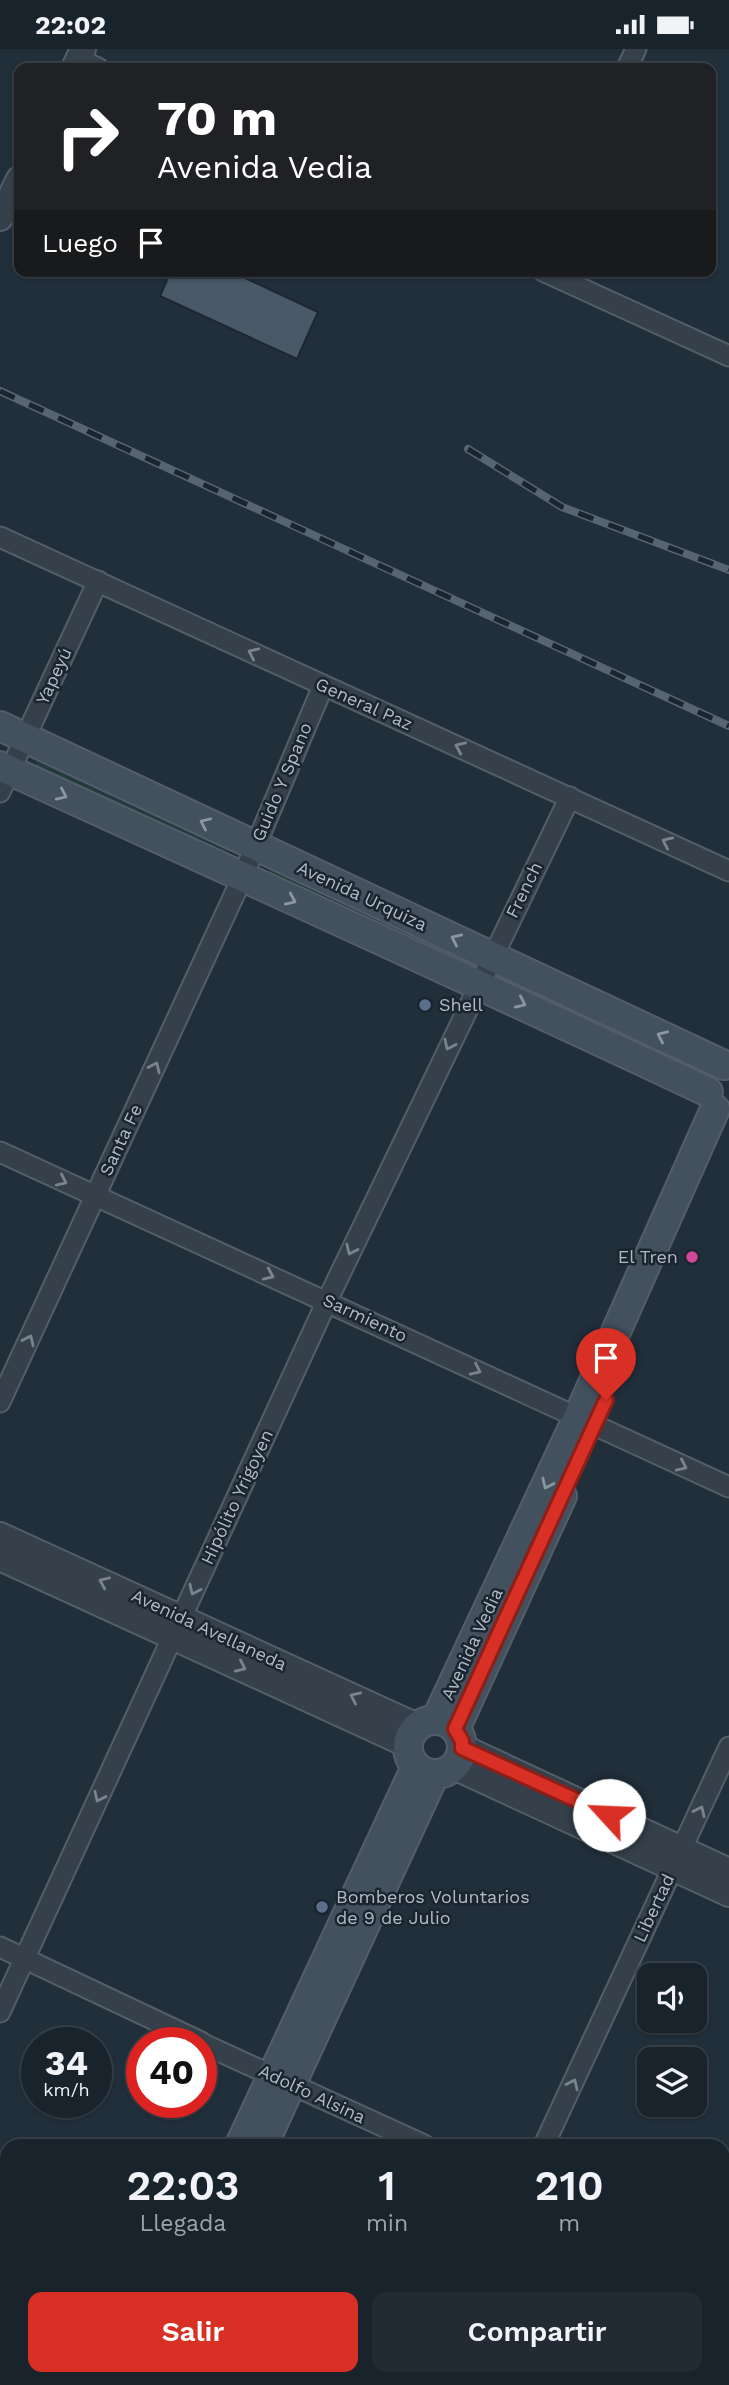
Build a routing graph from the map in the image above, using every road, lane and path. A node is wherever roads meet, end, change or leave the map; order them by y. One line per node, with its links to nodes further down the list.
1 (14, 189): 2 (street)
2 (0, 218)
3 (557, 277): 4 (street)
4 (729, 356)
5 (0, 537): 6 (street, General Paz)
6 (98, 581): 7 (street, General Paz, one-way to 6); 8 (street, Yapeyú)
7 (323, 686): 10 (street, General Paz, one-way to 7); 11 (street, Guido Y Spano)
8 (13, 732): 9 (street, Yapeyú); 11 (main road, Avenida Urquiza, one-way to 8)
9 (3, 776): 13 (main road, Avenida Urquiza, one-way to 13)
10 (570, 797): 12 (street, General Paz, one-way to 10); 14 (street, French)
11 (256, 846): 13 (street, Guido Y Spano); 14 (main road, Avenida Urquiza, one-way to 11)
12 (729, 871)
13 (242, 878): 15 (main road, Avenida Urquiza, one-way to 15); 19 (street, Santa Fe, one-way to 13)
14 (492, 956): 15 (street, French); 16 (main road, Avenida Urquiza, one-way to 14)
15 (478, 983): 17 (main road, Avenida Urquiza, one-way to 17); 20 (street, Hipólito Yrigoyen, one-way to 20)
16 (726, 1064): 17 (main road, Avenida Vedia)
17 (720, 1110): 22 (main road, Avenida Vedia)
18 (0, 1152): 19 (street, Sarmiento, one-way to 19)
19 (95, 1196): 20 (street, Sarmiento, one-way to 20); 21 (street, Santa Fe, one-way to 19)
20 (327, 1301): 22 (street, Sarmiento, one-way to 22); 26 (street, Hipólito Yrigoyen, one-way to 26)
21 (0, 1402)
22 (586, 1421): 23 (street, Sarmiento, one-way to 23); 27 (main road, Avenida Vedia)
23 (729, 1487)
24 (0, 1535): 26 (street, Avenida Avellaneda, one-way to 24)
25 (0, 1558): 26 (street, Avenida Avellaneda)
26 (177, 1626): 27 (street, Avenida Avellaneda); 33 (street, Hipólito Yrigoyen, one-way to 33)
27 (435, 1747): 29 (street, Avenida Avellaneda); 37 (main road, Avenida Vedia)
28 (729, 1747): 29 (street, Libertad, one-way to 28)
29 (677, 1859): 30 (street, Avenida Avellaneda); 31 (street, Avenida Avellaneda); 41 (street, Libertad, one-way to 29)
30 (729, 1871)
31 (729, 1894)
32 (0, 1947): 33 (street, Adolfo Alsina)
33 (24, 1958): 34 (street, Hipólito Yrigoyen); 35 (street, Adolfo Alsina)
34 (0, 2012)
35 (169, 2027)
36 (217, 2050): 37 (street, Adolfo Alsina)
37 (282, 2081): 38 (main road, Avenida Vedia); 39 (main road, Avenida Vedia); 40 (street, Adolfo Alsina)
38 (244, 2139)
39 (265, 2139)
40 (411, 2139)
41 (547, 2139)

